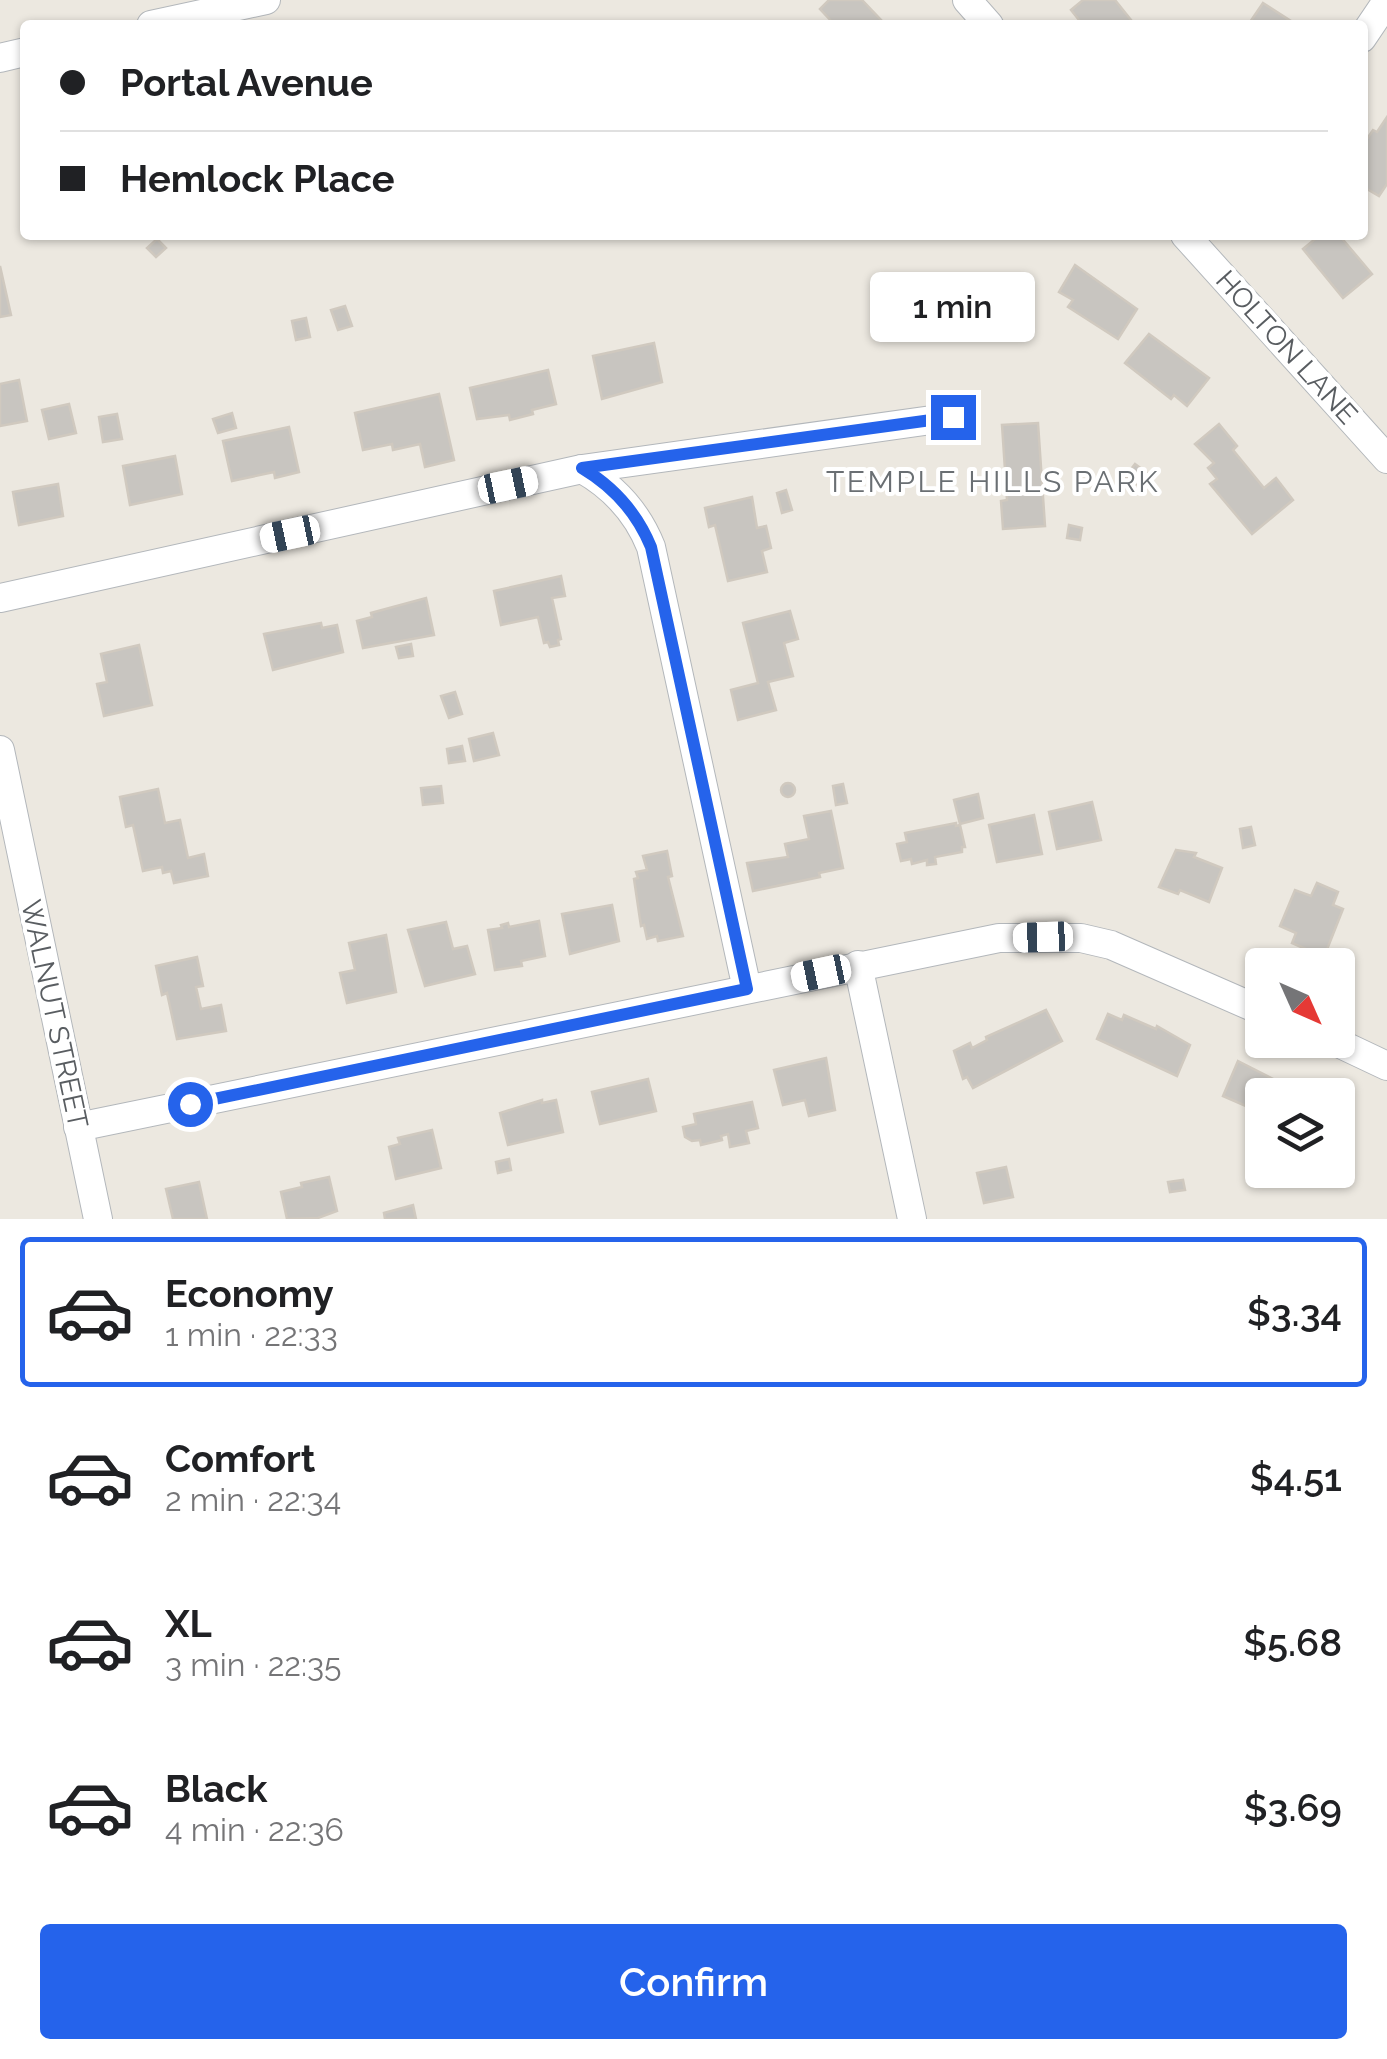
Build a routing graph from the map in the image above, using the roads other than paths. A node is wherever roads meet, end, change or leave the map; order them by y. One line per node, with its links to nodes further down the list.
1 (266, 0): 4 (street)
2 (967, 0): 5 (street)
3 (1387, 1): 6 (street)
4 (174, 20)
5 (985, 20)
6 (1368, 29)
7 (1202, 241): 9 (street, HOLTON LANE)
8 (953, 417): 10 (street)
9 (1387, 459)
10 (582, 468): 11 (street); 14 (street)
11 (0, 598)
12 (0, 750): 18 (street, WALNUT STREET)
13 (858, 965): 14 (street); 15 (street); 20 (street)
14 (747, 989): 18 (street)
15 (1245, 1004)
16 (1355, 1051): 17 (street)
17 (1387, 1066)
18 (78, 1127): 19 (street, WALNUT STREET)
19 (98, 1219)
20 (912, 1219)

